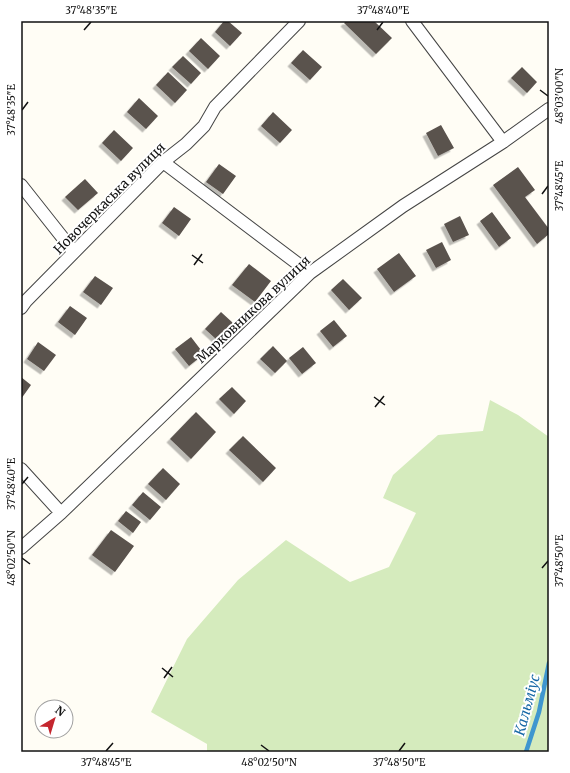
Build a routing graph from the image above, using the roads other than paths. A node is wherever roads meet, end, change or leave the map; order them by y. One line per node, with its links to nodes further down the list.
1 (299, 21): 5 (street, Новочеркаська вулиця)
2 (412, 21): 4 (street)
3 (549, 109): 4 (street, Марковникова вулиця)
4 (503, 142): 8 (street, Марковникова вулиця)
5 (163, 162): 7 (street, Новочеркаська вулиця); 8 (street)
6 (21, 185): 7 (street)
7 (74, 252): 9 (street, Новочеркаська вулиця)
8 (310, 272): 11 (street, Марковникова вулиця)
9 (21, 308)
10 (21, 469): 11 (street)
11 (61, 512): 12 (street, Марковникова вулиця)
12 (21, 548)

